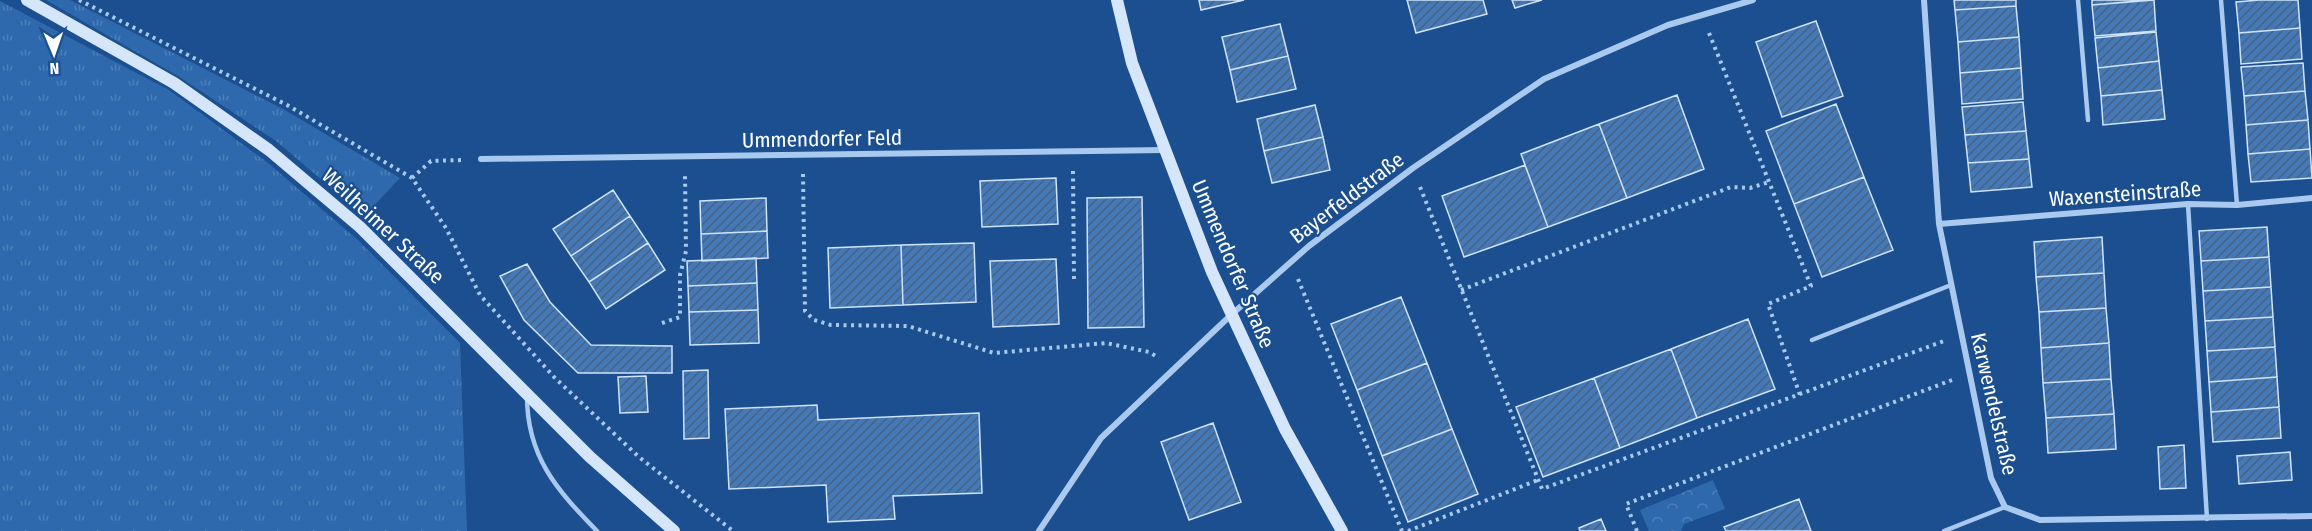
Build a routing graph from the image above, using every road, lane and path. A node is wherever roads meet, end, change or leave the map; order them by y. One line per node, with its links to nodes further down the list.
1 (27, 0): 32 (street, Weilheimer Straße)
2 (79, 0): 16 (path)
3 (1117, 0): 10 (street, Ummendorfer Straße)
4 (1753, 0): 8 (street, Bayerfeldstraße)
5 (1924, 0): 21 (street, Karwendelstraße)
6 (2078, 0): 9 (lane)
7 (2221, 0): 20 (lane)
8 (1702, 15): 15 (street, Bayerfeldstraße); 17 (path)
9 (2088, 120)
10 (1165, 150): 11 (street, Ummendorfer Feld); 26 (street, Ummendorfer Straße)
11 (1073, 152): 12 (street, Ummendorfer Feld); 23 (path)
12 (803, 155): 13 (street, Ummendorfer Feld); 30 (path)
13 (684, 158): 14 (street, Ummendorfer Feld); 27 (path)
14 (481, 159): 16 (path)
15 (1413, 168): 22 (street, Bayerfeldstraße); 25 (path)
16 (412, 178): 40 (path)
17 (1769, 182): 25 (path); 33 (path)
18 (2312, 198): 20 (street, Waxensteinstraße)
19 (2188, 204): 20 (street, Waxensteinstraße); 21 (street, Waxensteinstraße); 37 (lane)
20 (2237, 205)
21 (1939, 225): 24 (street, Karwendelstraße)
22 (1291, 262): 26 (street, Bayerfeldstraße); 43 (path)
23 (1074, 279)
24 (1951, 285): 28 (street, Karwendelstraße); 29 (lane)
25 (1461, 290): 34 (path)
26 (1231, 315): 30 (street, Bayerfeldstraße); 42 (street, Ummendorfer Straße)
27 (662, 323)
28 (1962, 335): 31 (street, Karwendelstraße); 33 (path)
29 (1812, 340)
30 (1175, 369): 41 (street, Bayerfeldstraße)
31 (1970, 374): 35 (street, Karwendelstraße); 45 (path)
32 (527, 393): 38 (lane); 39 (street, Weilheimer Straße)
33 (1800, 395): 34 (path)
34 (1538, 480): 44 (path)
35 (2005, 507): 37 (street, Karwendelstraße); 46 (lane)
36 (2312, 516): 37 (street, Karwendelstraße)
37 (2207, 519)
38 (597, 531)
39 (674, 531)
40 (733, 531)
41 (1039, 531)
42 (1342, 531)
43 (1402, 531)
44 (1408, 531)
45 (1637, 531)
46 (1944, 531)

